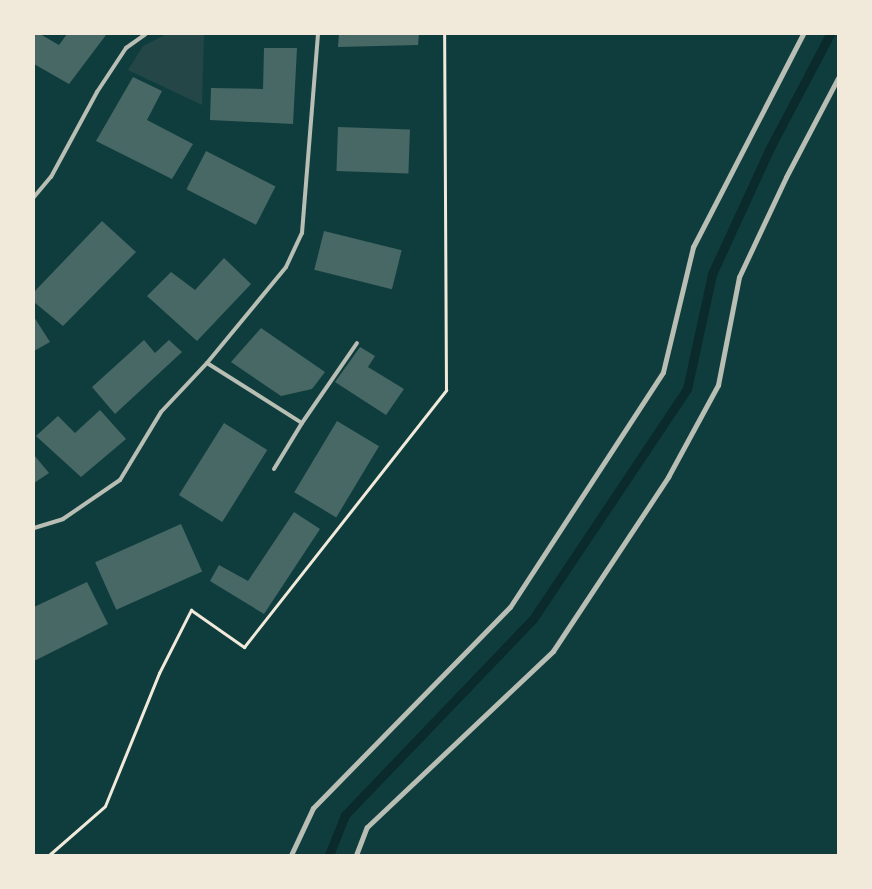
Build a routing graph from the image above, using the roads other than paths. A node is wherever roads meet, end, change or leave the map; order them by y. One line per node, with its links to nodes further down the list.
1 (146, 34): 5 (lane)
2 (318, 34): 7 (lane)
3 (803, 34): 11 (street)
4 (838, 78): 12 (street)
5 (34, 197)
6 (357, 342): 8 (lane)
7 (207, 363): 8 (lane); 10 (lane)
8 (302, 424): 9 (lane)
9 (274, 469)
10 (34, 528)
11 (291, 855)
12 (356, 855)

